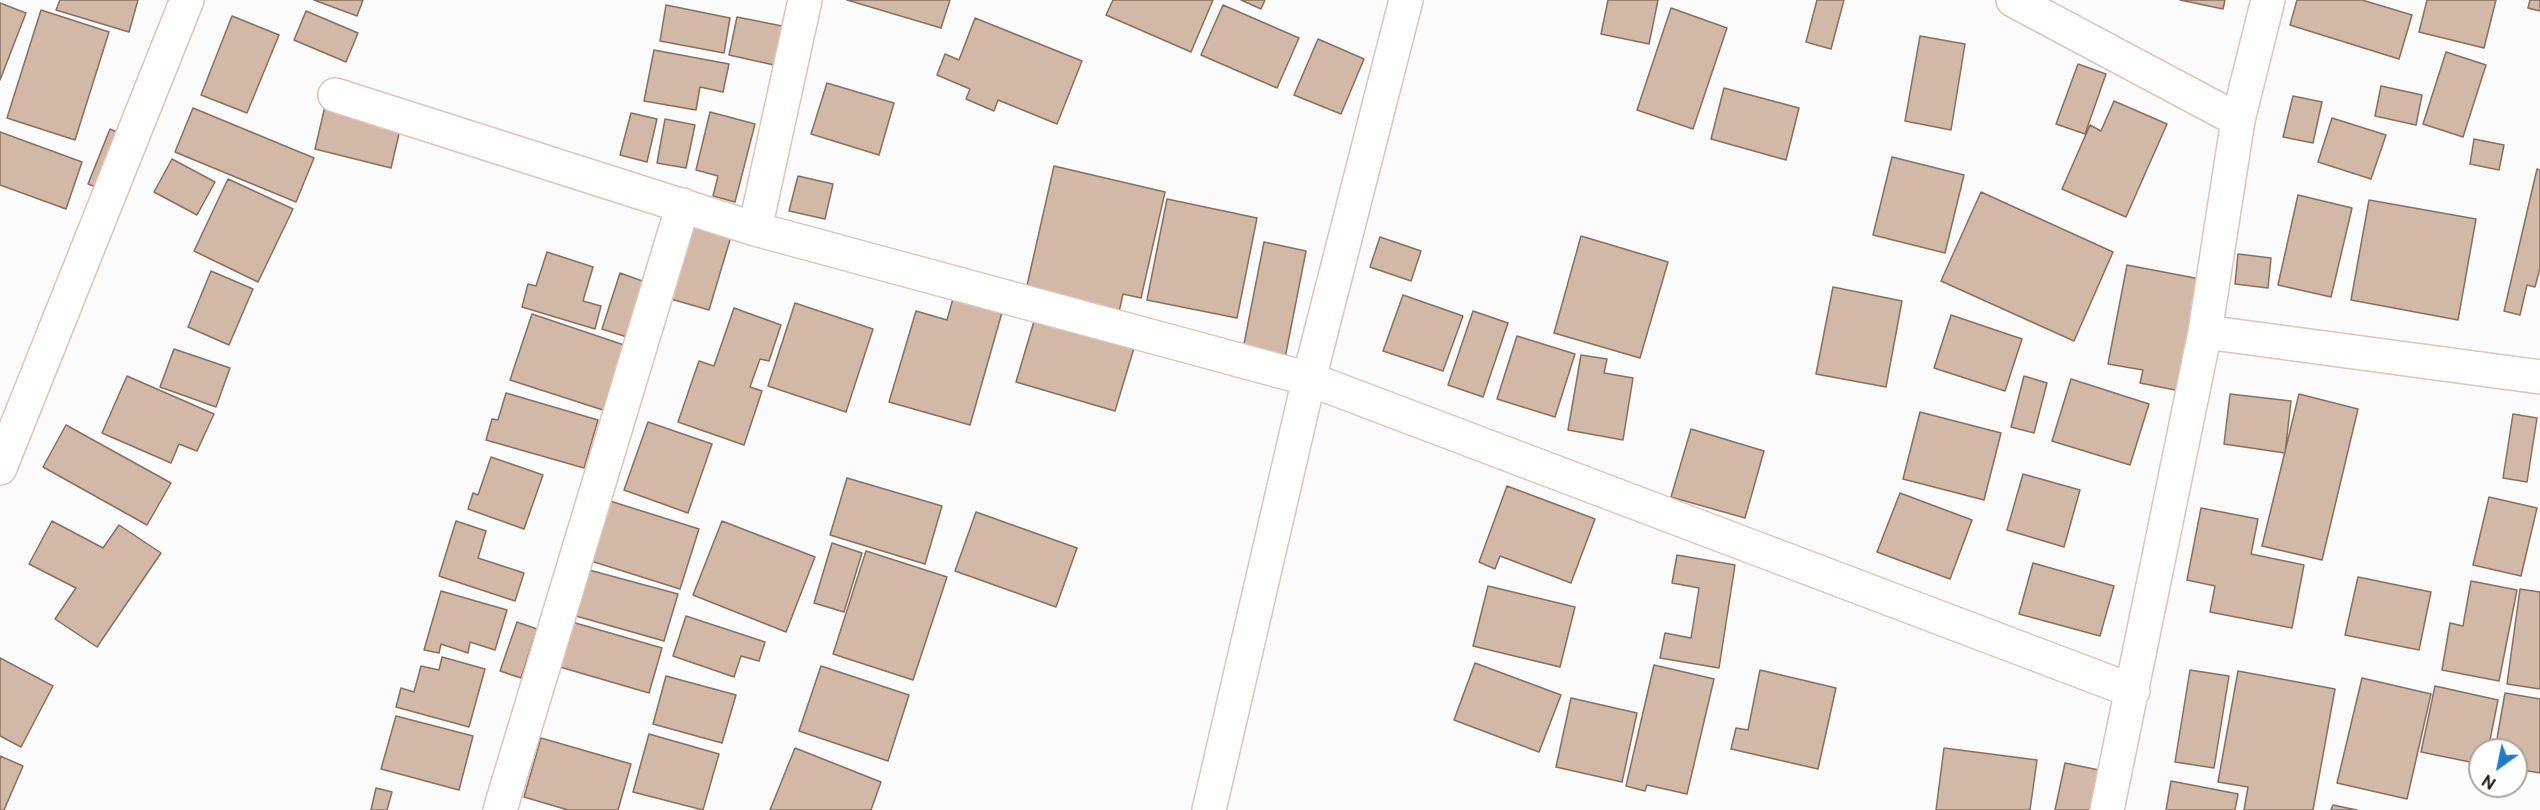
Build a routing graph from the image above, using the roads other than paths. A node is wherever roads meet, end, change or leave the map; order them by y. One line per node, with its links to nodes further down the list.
1 (187, 0): 13 (street)
2 (805, 0): 9 (street)
3 (1406, 0): 12 (street)
4 (2013, 0): 7 (street)
5 (2268, 0): 7 (street)
6 (335, 95): 8 (street)
7 (2238, 120): 10 (street)
8 (682, 206): 9 (street); 15 (street)
9 (755, 229): 12 (street)
10 (2205, 332): 11 (street); 14 (street)
11 (2540, 377)
12 (1309, 379): 14 (street); 16 (street)
13 (0, 468)
14 (2133, 691): 17 (street)
15 (500, 810)
16 (1209, 810)
17 (2107, 810)

